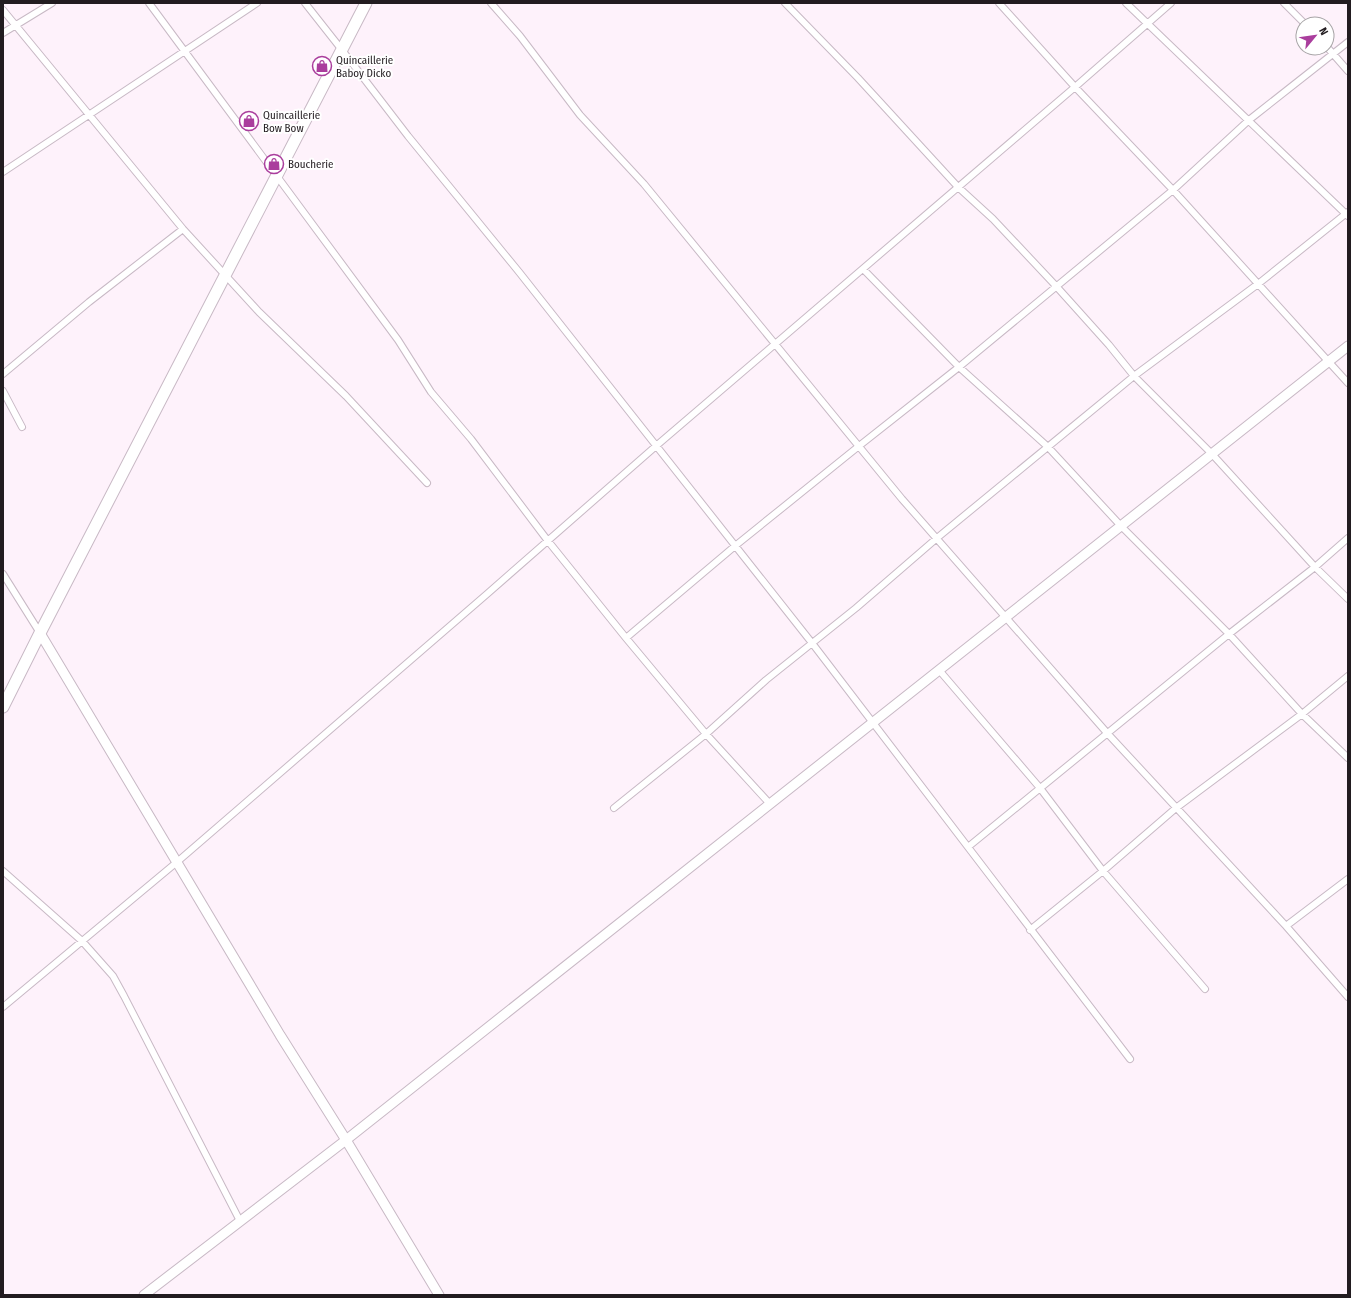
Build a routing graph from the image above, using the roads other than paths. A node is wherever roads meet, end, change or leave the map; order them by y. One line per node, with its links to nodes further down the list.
1 (52, 3): 15 (street)
2 (149, 3): 19 (street)
3 (257, 3): 19 (street)
4 (305, 3): 18 (street)
5 (366, 3): 18 (highway)
6 (491, 3): 37 (street)
7 (785, 3): 29 (street)
8 (999, 3): 24 (street)
9 (1126, 3): 14 (street)
10 (1171, 3): 14 (street)
11 (1284, 3): 13 (street)
12 (3, 10): 15 (street)
13 (1297, 16)
14 (1148, 24): 24 (street); 26 (street)
15 (15, 25): 16 (street); 25 (street)
16 (3, 34)
17 (1348, 42): 20 (street)
18 (342, 50): 28 (highway); 46 (street)
19 (184, 51): 25 (street); 28 (street)
20 (1335, 53)
21 (1335, 55): 23 (street)
22 (1331, 56): 26 (street)
23 (1348, 71)
24 (1075, 87): 29 (street); 30 (street)
25 (88, 115): 27 (street); 32 (street)
26 (1249, 120): 30 (street); 31 (street)
27 (3, 172)
28 (277, 177): 34 (highway); 54 (street)
29 (958, 187): 33 (street); 36 (street)
30 (1173, 190): 35 (street); 36 (street)
31 (1347, 214): 35 (street)
32 (183, 229): 34 (street); 41 (street)
33 (863, 269): 37 (street); 40 (street)
34 (226, 275): 50 (street); 60 (highway)
35 (1258, 284): 39 (street); 42 (street)
36 (1056, 286): 40 (street); 42 (street)
37 (775, 344): 46 (street); 47 (street)
38 (1348, 346): 39 (street)
39 (1329, 362): 43 (street); 49 (street)
40 (959, 367): 47 (street); 48 (street)
41 (3, 374)
42 (1134, 376): 48 (street); 49 (street)
43 (1348, 383)
44 (3, 391): 45 (street)
45 (22, 427)
46 (656, 446): 54 (street); 55 (street)
47 (858, 446): 52 (street); 55 (street)
48 (1048, 447): 51 (street); 52 (street)
49 (1212, 454): 51 (street); 56 (street)
50 (427, 483)
51 (1121, 526): 59 (street); 61 (street)
52 (937, 538): 59 (street); 63 (street)
53 (1348, 538): 56 (street)
54 (548, 541): 62 (street); 77 (street)
55 (735, 546): 62 (street); 63 (street)
56 (1315, 567): 58 (street); 61 (street)
57 (3, 574): 60 (street)
58 (1348, 599)
59 (1006, 618): 64 (street); 70 (street)
60 (40, 633): 66 (highway); 77 (street)
61 (1230, 634): 67 (street); 70 (street)
62 (626, 638): 69 (street)
63 (812, 643): 68 (street); 69 (street)
64 (940, 670): 68 (street); 72 (street)
65 (1348, 676): 67 (street)
66 (3, 707)
67 (1302, 714): 71 (street); 75 (street)
68 (874, 722): 73 (street); 76 (street)
69 (706, 734): 73 (street); 74 (street)
70 (1108, 734): 72 (street); 75 (street)
71 (1348, 758)
72 (1040, 788): 76 (street); 79 (street)
73 (770, 804): 88 (street)
74 (614, 808)
75 (1176, 808): 79 (street); 81 (street)
76 (968, 847): 82 (street)
77 (177, 862): 83 (street); 88 (street)
78 (3, 871): 83 (street)
79 (1103, 871): 82 (street); 84 (street)
80 (1348, 879): 81 (street)
81 (1286, 926): 85 (street)
82 (1030, 930): 87 (street)
83 (82, 941): 86 (street); 89 (street)
84 (1205, 989)
85 (1348, 997)
86 (3, 1008)
87 (1130, 1059)
88 (346, 1140): 89 (street); 91 (street)
89 (240, 1221): 90 (street)
90 (144, 1295)
91 (439, 1295)

